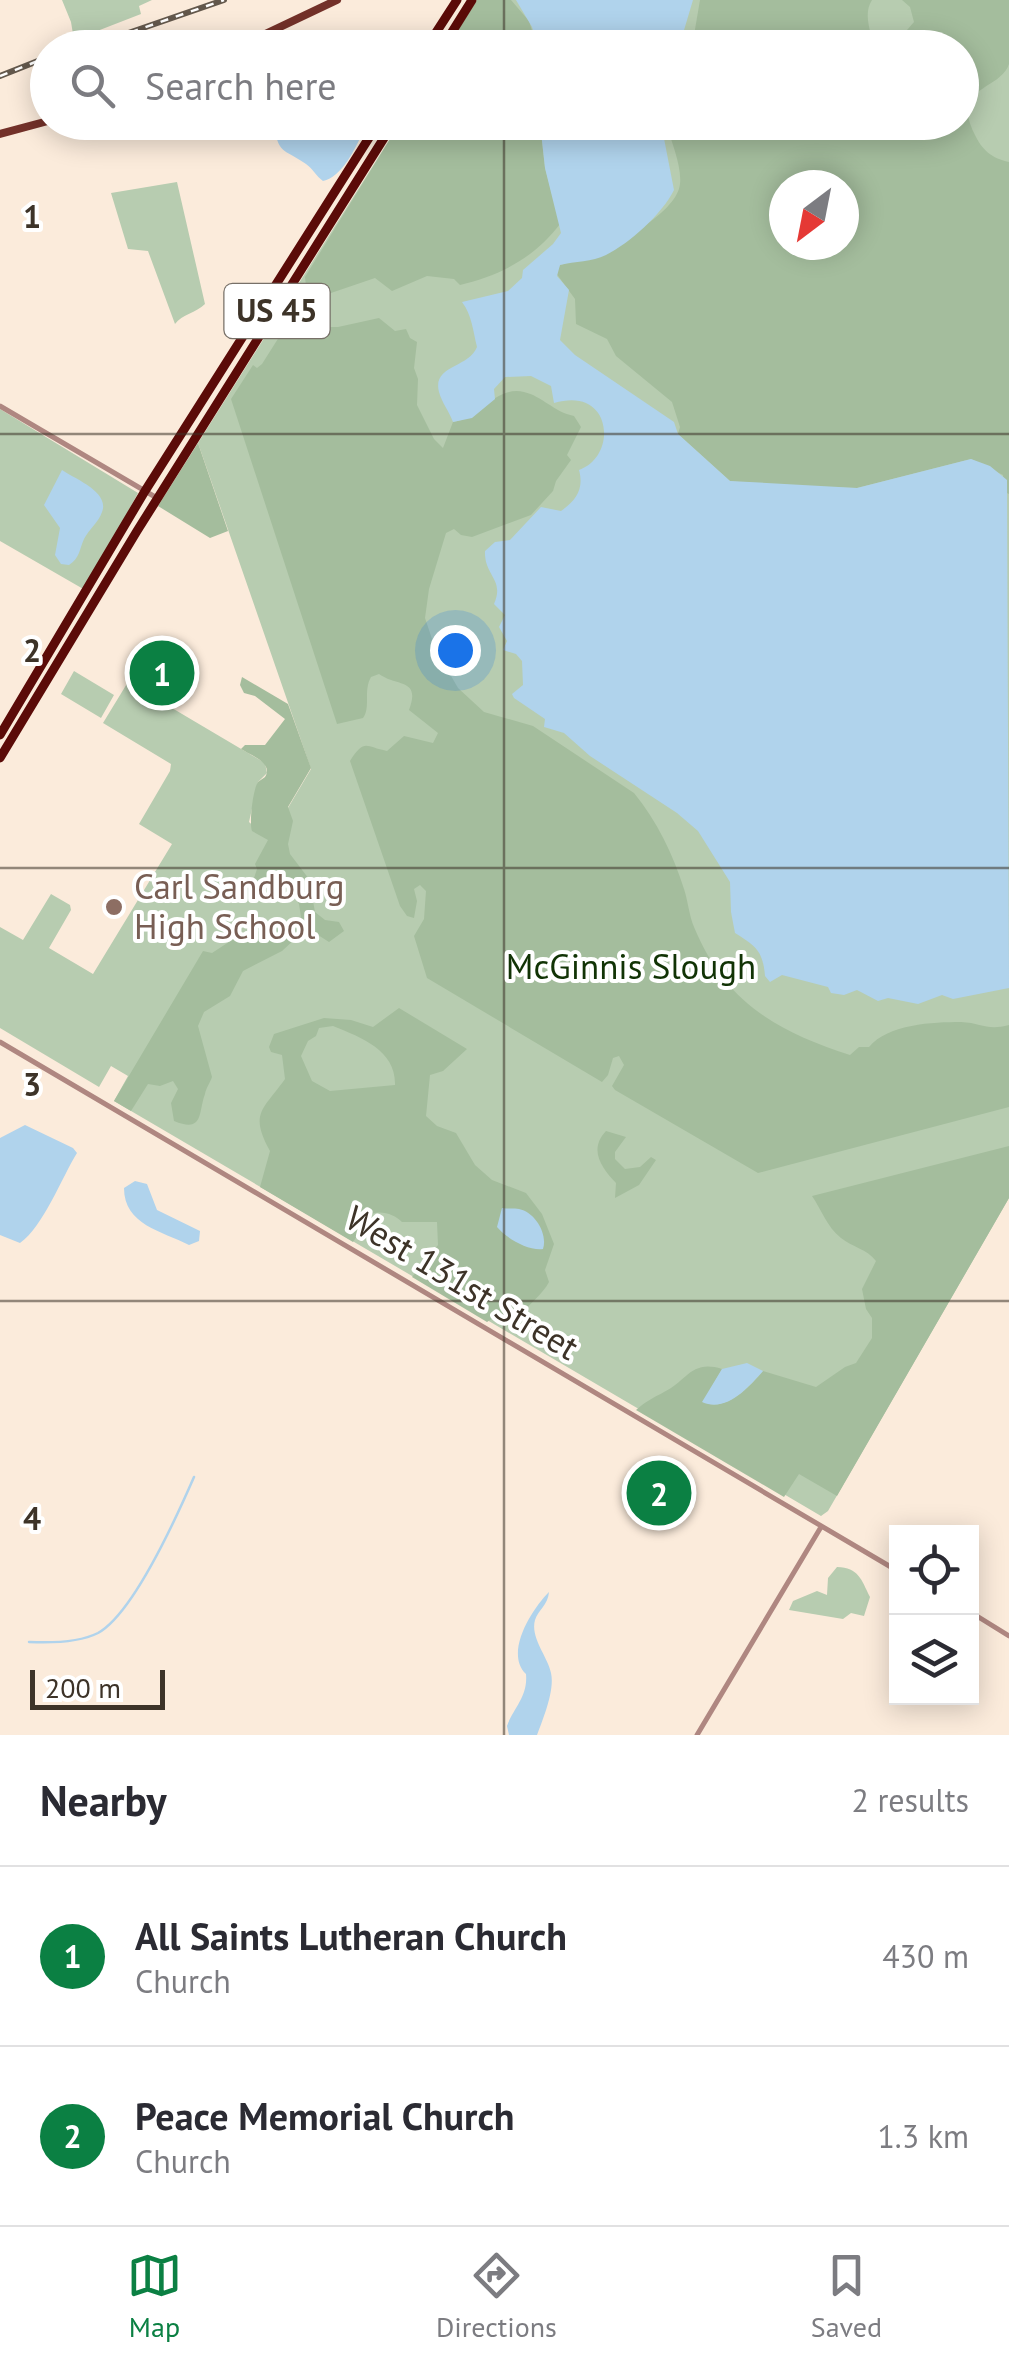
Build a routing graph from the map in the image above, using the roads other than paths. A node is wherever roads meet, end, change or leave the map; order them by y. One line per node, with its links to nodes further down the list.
1 (337, 0): 4 (main road)
2 (457, 0): 5 (highway)
3 (472, 0): 6 (highway)
4 (274, 30)
5 (438, 30)
6 (453, 30)
7 (30, 126): 8 (main road)
8 (0, 134)
9 (369, 140): 12 (highway, US 45)
10 (383, 140): 13 (highway, US 45)
11 (0, 406): 12 (street)
12 (145, 492): 13 (street); 14 (highway, US 45)
13 (157, 498): 15 (highway, US 45)
14 (0, 736)
15 (0, 758)
16 (0, 1042): 17 (street, West 131st Street)
17 (822, 1526): 18 (street, West 131st Street); 21 (street)
18 (889, 1566)
19 (974, 1615): 20 (street)
20 (1009, 1636)
21 (698, 1735)

